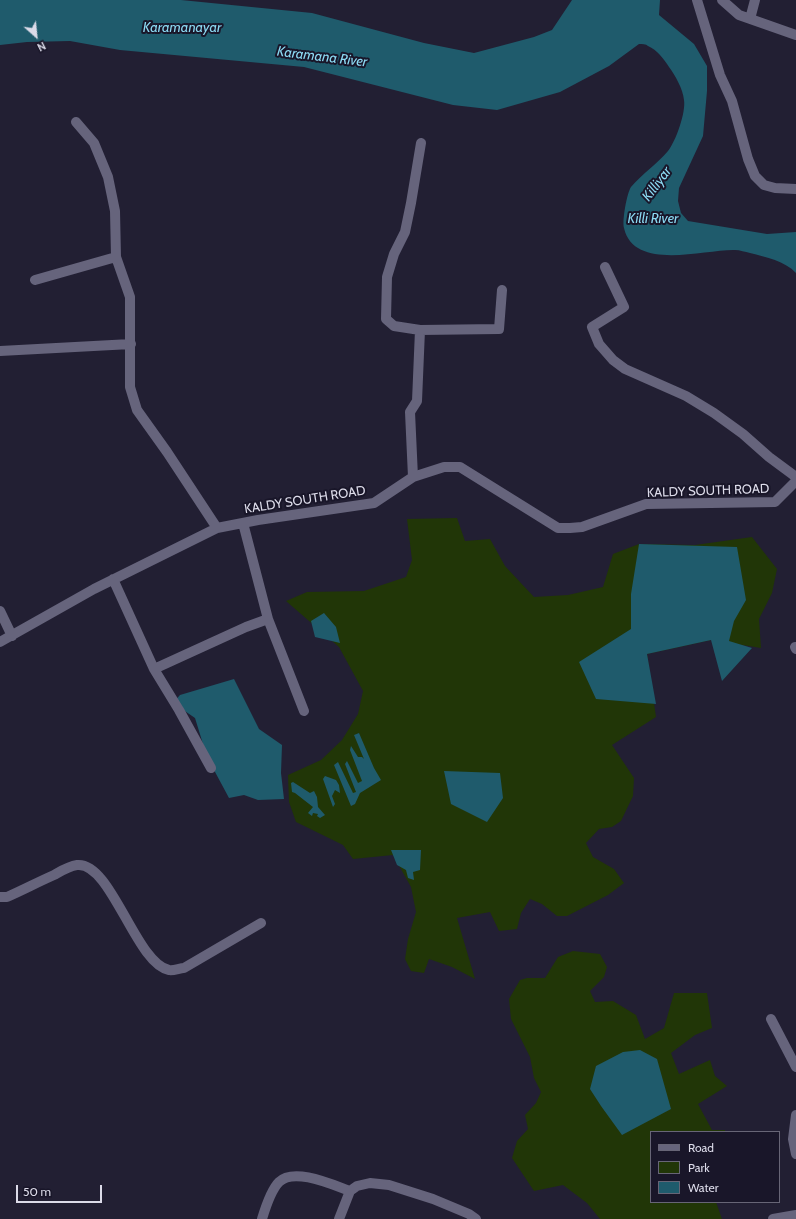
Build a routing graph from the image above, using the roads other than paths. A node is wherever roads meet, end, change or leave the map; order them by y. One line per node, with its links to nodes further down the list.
1 (697, 0): 8 (street)
2 (722, 0): 4 (street)
3 (756, 0): 4 (street)
4 (750, 19): 5 (street)
5 (796, 35)
6 (76, 122): 9 (street)
7 (421, 143): 13 (street)
8 (796, 189)
9 (116, 257): 11 (street); 14 (street)
10 (605, 267): 17 (street)
11 (35, 280)
12 (502, 290): 13 (street)
13 (420, 330): 16 (street)
14 (131, 344): 15 (street); 20 (street)
15 (0, 351)
16 (413, 477): 18 (street, KALDY SOUTH ROAD); 19 (street, KALDY SOUTH ROAD)
17 (796, 478)
18 (796, 481)
19 (242, 523): 20 (street, KALDY SOUTH ROAD); 23 (street)
20 (217, 528): 21 (street, KALDY SOUTH ROAD)
21 (113, 579): 24 (street, KALDY SOUTH ROAD); 26 (street)
22 (0, 611): 24 (street)
23 (268, 619): 26 (street); 27 (street)
24 (12, 636): 25 (street, KALDY SOUTH ROAD)
25 (0, 642)
26 (154, 669): 28 (street)
27 (304, 711)
28 (211, 768)
29 (0, 897): 30 (street)
30 (261, 923)
31 (771, 1019): 32 (street)
32 (796, 1067)
33 (796, 1115): 34 (street)
34 (796, 1154)
35 (350, 1191): 37 (street); 38 (street); 39 (street)
36 (796, 1214): 40 (street)
37 (262, 1219)
38 (339, 1219)
39 (476, 1219)
40 (773, 1219)

